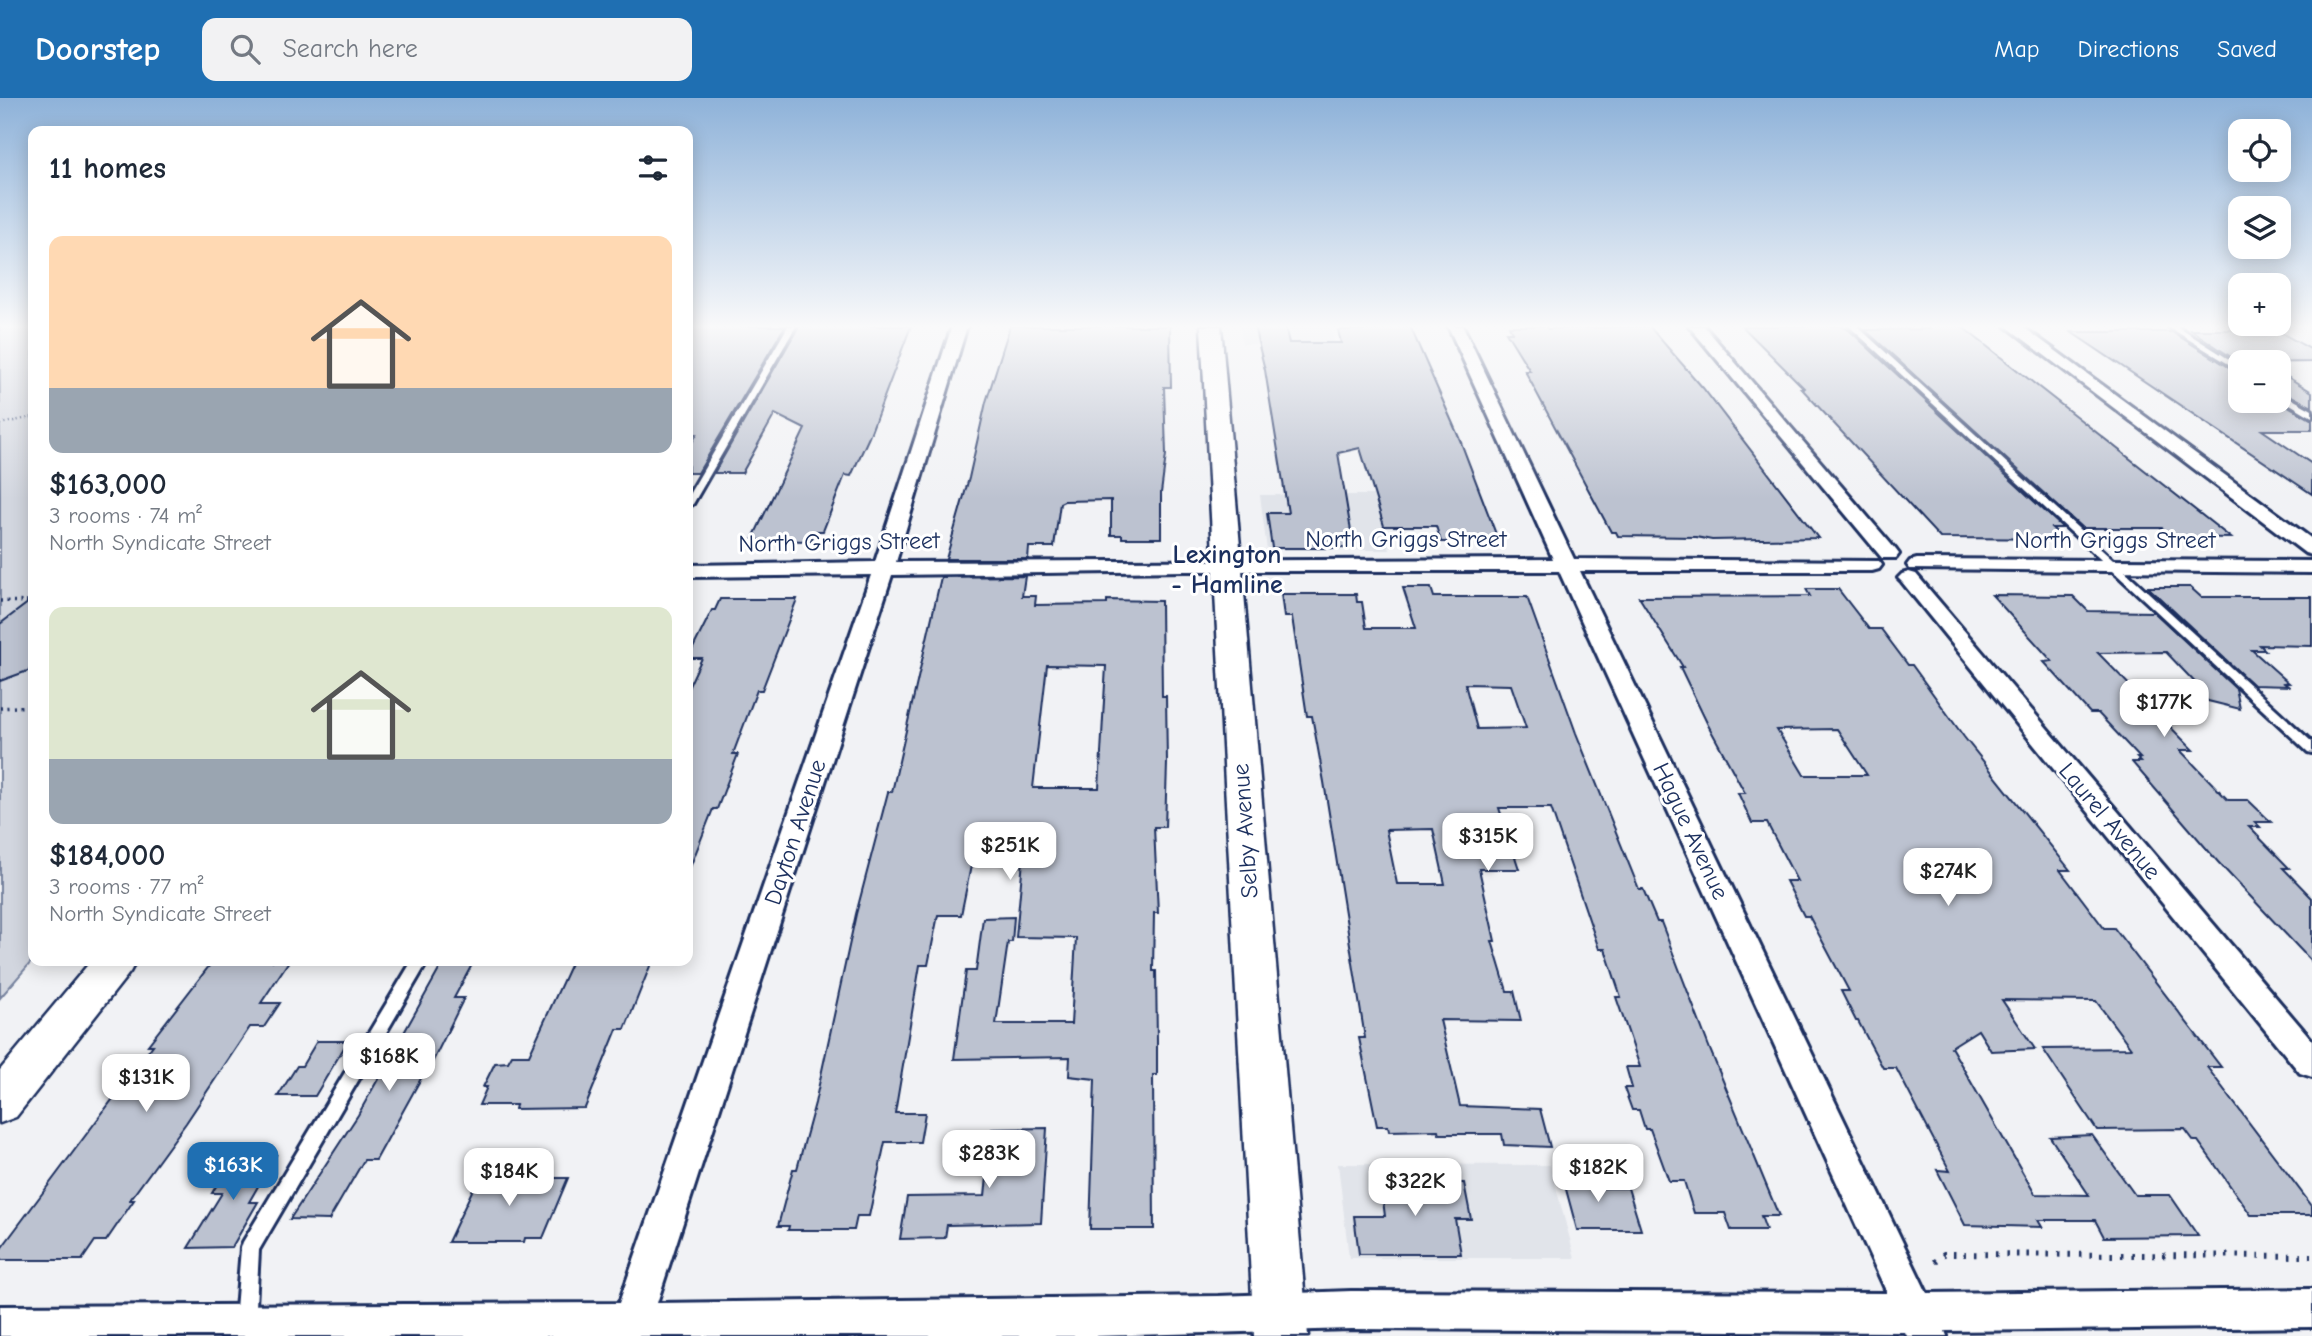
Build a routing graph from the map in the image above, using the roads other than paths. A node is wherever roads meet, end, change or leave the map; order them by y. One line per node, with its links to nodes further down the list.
1 (758, 384): 10 (lane)
2 (941, 384): 14 (street, Dayton Avenue)
3 (1216, 384): 13 (street, Selby Avenue)
4 (1482, 384): 15 (street, Hague Avenue)
5 (1742, 384): 12 (street)
6 (1916, 384): 16 (lane)
7 (2090, 384): 11 (street)
8 (2291, 401): 9 (lane)
9 (2312, 414)
10 (693, 495)
11 (2312, 549)
12 (1881, 560): 15 (street, North Griggs Street); 19 (street)
13 (1230, 565): 14 (street, North Griggs Street); 15 (street, North Griggs Street); 26 (street, Selby Avenue)
14 (884, 567): 18 (street, North Griggs Street); 29 (street, Dayton Avenue)
15 (1568, 567): 27 (street, Hague Avenue)
16 (2116, 567): 17 (street, North Griggs Street); 19 (street, North Griggs Street); 20 (lane)
17 (2312, 567)
18 (693, 571)
19 (1913, 572): 23 (street, Laurel Avenue)
20 (2312, 749)
21 (111, 966): 24 (street)
22 (416, 966): 30 (lane)
23 (2312, 1063)
24 (0, 1102)
25 (2312, 1308): 27 (street)
26 (1280, 1324): 27 (street); 29 (street)
27 (1922, 1324)
28 (0, 1326): 30 (street)
29 (629, 1329): 30 (street)
30 (241, 1330)

